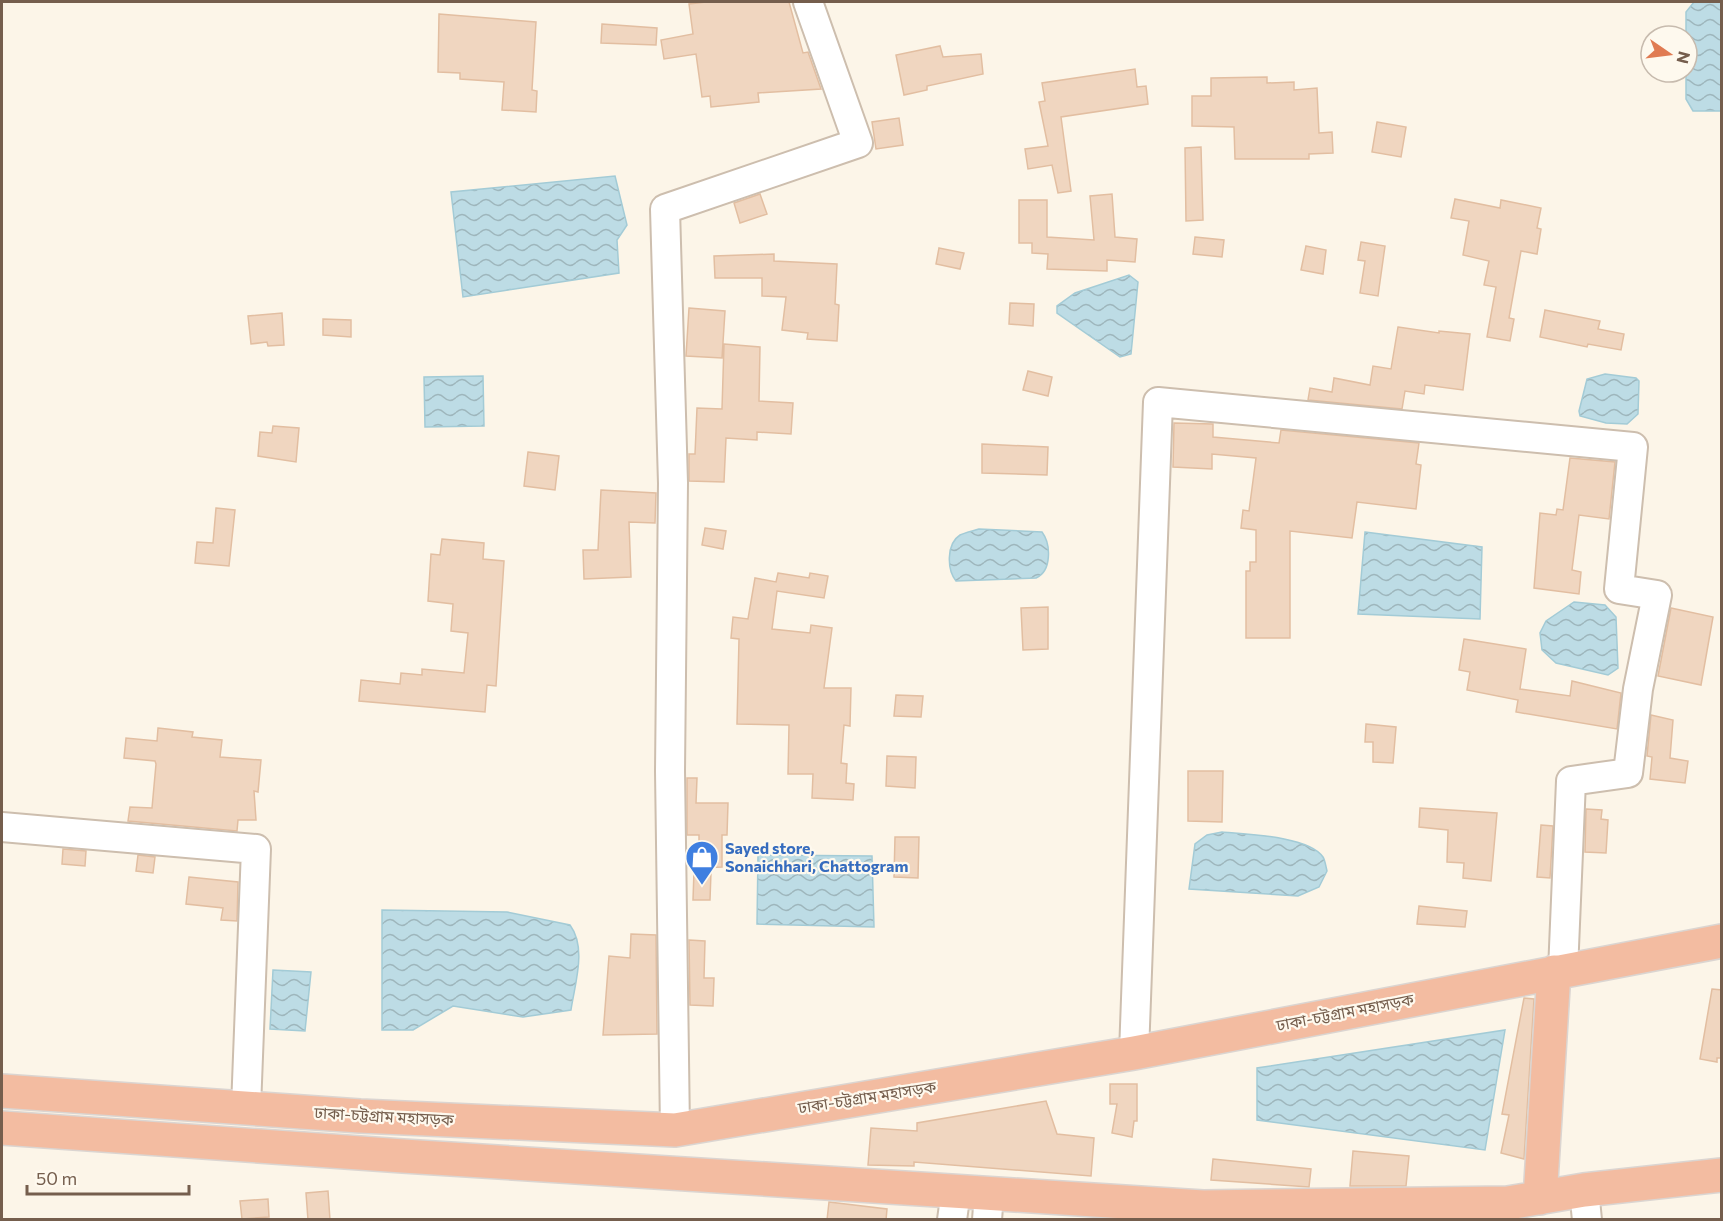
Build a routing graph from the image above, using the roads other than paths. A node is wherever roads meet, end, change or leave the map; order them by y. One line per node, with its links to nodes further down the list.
1 (808, 2): 9 (street)
2 (2, 827): 7 (street)
3 (1722, 941): 4 (highway, ঢাকা-চট্টগ্রাম মহাসড়ক)
4 (1559, 972): 5 (highway, ঢাকা-চট্টগ্রাম মহাসড়ক); 5 (street); 14 (highway)
5 (1134, 1053): 9 (highway, ঢাকা-চট্টগ্রাম মহাসড়ক)
6 (2, 1091): 7 (highway, ঢাকা-চট্টগ্রাম মহাসড়ক)
7 (246, 1108): 9 (highway, ঢাকা-চট্টগ্রাম মহাসড়ক)
8 (2, 1128): 11 (highway)
9 (675, 1130)
10 (1722, 1175): 12 (highway)
11 (954, 1205): 13 (highway)
12 (1586, 1205): 14 (highway)
13 (988, 1206): 14 (highway)
14 (1520, 1207)

